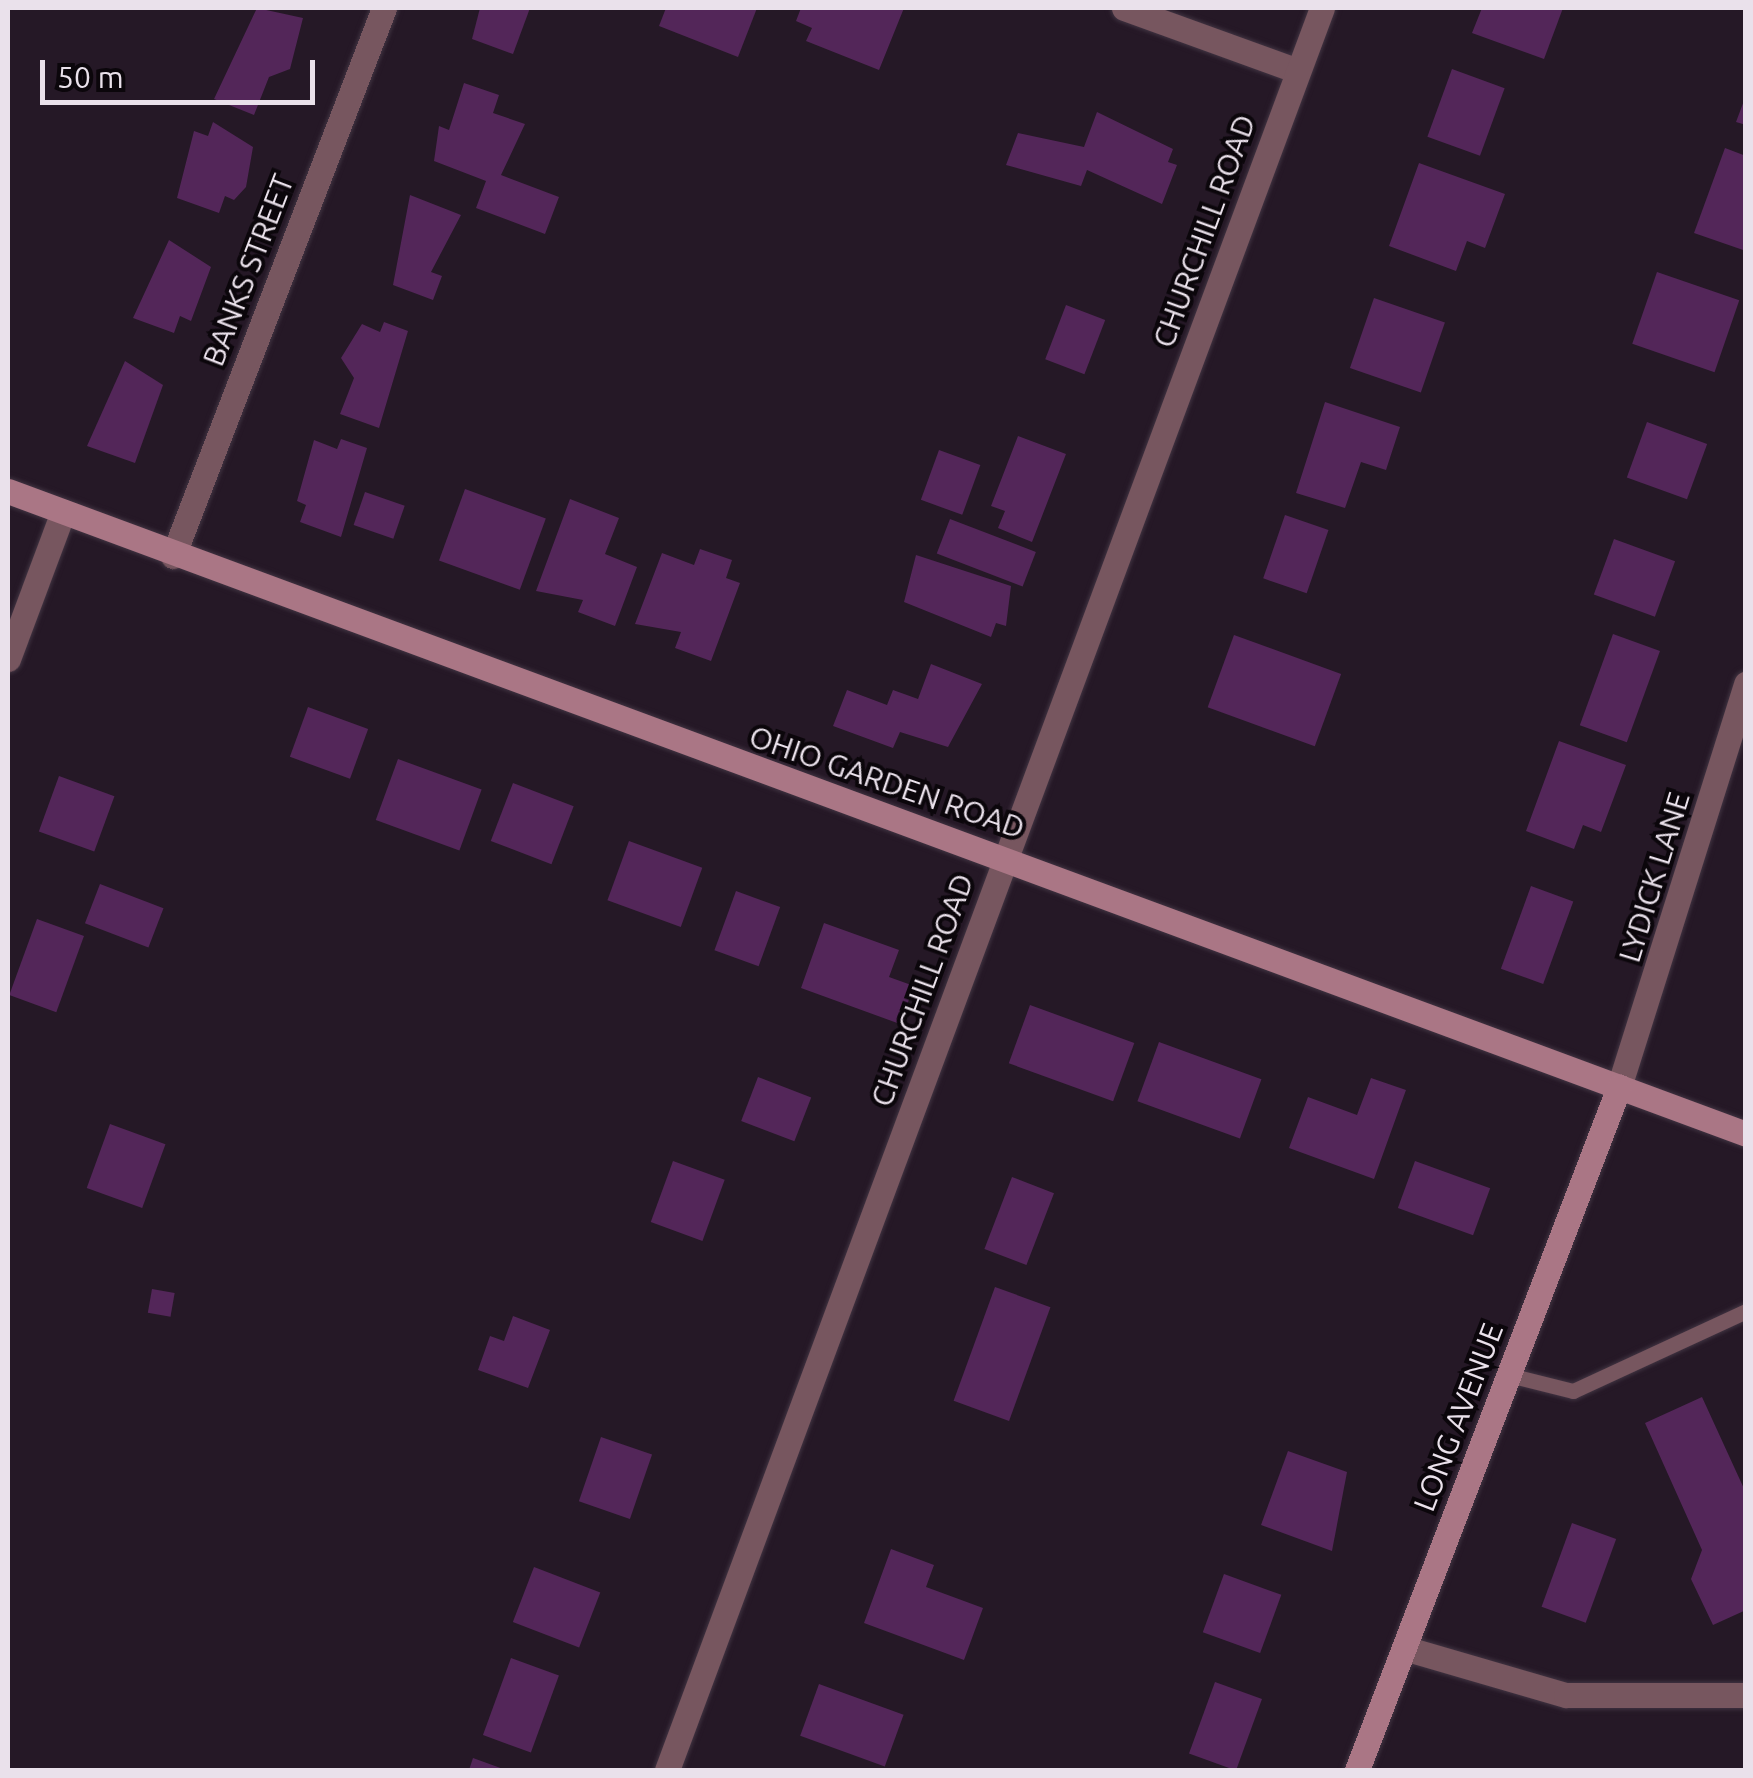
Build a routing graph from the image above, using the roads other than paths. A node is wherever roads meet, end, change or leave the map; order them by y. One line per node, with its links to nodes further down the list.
1 (384, 8): 7 (street, BANKS STREET)
2 (1124, 8): 4 (street)
3 (1322, 8): 4 (street, CHURCHILL ROAD)
4 (1298, 71): 10 (street, CHURCHILL ROAD)
5 (8, 491): 6 (street, OHIO GARDEN ROAD)
6 (62, 512): 7 (street, OHIO GARDEN ROAD); 8 (street)
7 (173, 556): 10 (street, OHIO GARDEN ROAD)
8 (8, 659)
9 (1746, 684): 11 (street, LYDICK LANE)
10 (1005, 858): 11 (street, OHIO GARDEN ROAD); 17 (street, CHURCHILL ROAD)
11 (1619, 1087): 12 (street, OHIO GARDEN ROAD); 14 (street, LONG AVENUE)
12 (1746, 1134)
13 (1746, 1311): 14 (lane)
14 (1509, 1374): 15 (street, LONG AVENUE)
15 (1404, 1648): 16 (street); 18 (street, LONG AVENUE)
16 (1746, 1696)
17 (667, 1770)
18 (1357, 1770)

